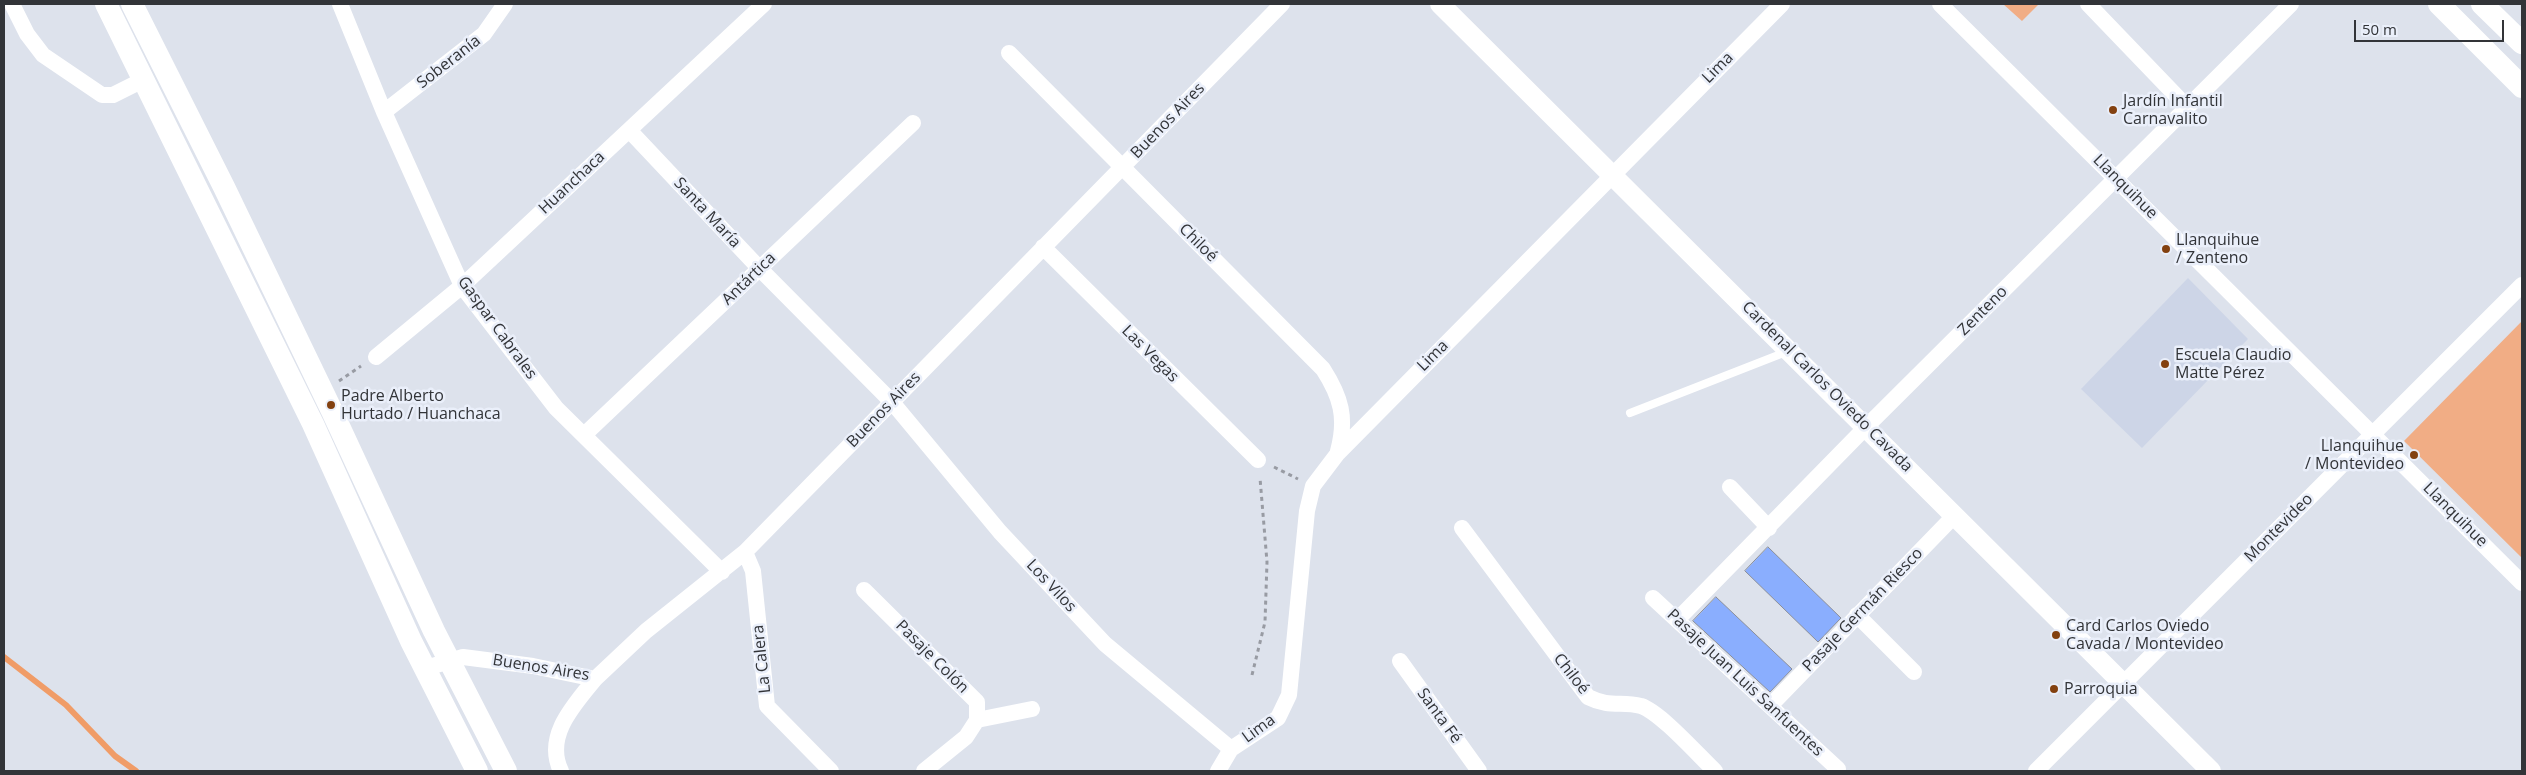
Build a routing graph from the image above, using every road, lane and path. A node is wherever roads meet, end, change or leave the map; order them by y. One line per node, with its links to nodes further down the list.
1 (12, 4): 17 (street)
2 (106, 4): 17 (main road)
3 (132, 4): 32 (main road)
4 (340, 4): 20 (street, Gaspar Cabrales)
5 (505, 4): 20 (street, Soberanía)
6 (764, 4): 22 (street, Huanchaca)
7 (1282, 4): 23 (street, Buenos Aires)
8 (1440, 4): 24 (street, Cardenal Carlos Oviedo Cavada)
9 (1782, 4): 24 (street, Lima)
10 (1940, 4): 25 (street, Llanquihue)
11 (2088, 4): 19 (street)
12 (2291, 4): 19 (street, Zenteno)
13 (2439, 4): 18 (main road)
14 (2482, 4): 15 (main road)
15 (2522, 44)
16 (1010, 54): 23 (street, Chiloé)
17 (143, 80): 54 (main road)
18 (2522, 87)
19 (2187, 107): 25 (street, Zenteno)
20 (384, 112): 29 (street, Gaspar Cabrales)
21 (913, 123): 27 (street, Antártica)
22 (629, 130): 27 (street, Santa María); 29 (street, Huanchaca)
23 (1122, 167): 26 (street, Buenos Aires); 38 (street, Chiloé)
24 (1613, 174): 30 (street, Cardenal Carlos Oviedo Cavada); 38 (street, Lima)
25 (2116, 178): 35 (street, Zenteno); 36 (street, Llanquihue)
26 (1043, 247): 33 (street, Buenos Aires); 39 (street, Las Vegas)
27 (760, 269): 33 (street, Santa María); 37 (street, Antártica)
28 (2522, 285): 36 (street, Montevideo)
29 (462, 286): 31 (street, Huanchaca); 37 (street, Gaspar Cabrales)
30 (1790, 350): 34 (lane); 35 (street, Cardenal Carlos Oviedo Cavada)
31 (376, 357): 32 (path)
32 (323, 392): 52 (main road)
33 (892, 402): 45 (street, Buenos Aires); 62 (street, Los Vilos)
34 (1630, 413)
35 (1866, 426): 42 (street, Cardenal Carlos Oviedo Cavada); 44 (street, Zenteno)
36 (2374, 434): 47 (street, Llanquihue); 58 (street, Montevideo)
37 (584, 435): 46 (street, Gaspar Cabrales)
38 (1338, 453): 40 (street, Lima)
39 (1258, 460): 40 (path); 56 (path)
40 (1313, 486): 62 (street, Lima)
41 (1730, 487): 44 (street)
42 (1955, 515): 50 (street, Pasaje Germán Riesco); 58 (street, Cardenal Carlos Oviedo Cavada)
43 (1462, 528): 71 (street, Chiloé)
44 (1769, 528): 51 (street, Zenteno)
45 (745, 552): 46 (street, Buenos Aires); 67 (street, La Calera)
46 (722, 572): 57 (street, Buenos Aires)
47 (2522, 583)
48 (864, 590): 61 (street, Pasaje Colón)
49 (1653, 598): 51 (street, Pasaje Juan Luis Sanfuentes)
50 (1858, 615): 55 (street); 59 (street, Pasaje Germán Riesco)
51 (1677, 620): 59 (street, Pasaje Juan Luis Sanfuentes)
52 (449, 660): 54 (street, Buenos Aires); 57 (street, Buenos Aires); 65 (main road)
53 (1400, 661): 70 (street, Santa Fé)
54 (426, 668): 64 (main road)
55 (1914, 672)
56 (1252, 675)
57 (595, 679): 66 (street)
58 (2124, 683): 72 (street, Montevideo); 73 (street, Cardenal Carlos Oviedo Cavada)
59 (1770, 706): 63 (street, Pasaje Juan Luis Sanfuentes)
60 (1032, 709): 61 (street)
61 (977, 720): 68 (street)
62 (1231, 749): 69 (street, Lima)
63 (1838, 768)
64 (477, 771)
65 (506, 771)
66 (561, 771)
67 (830, 771)
68 (924, 771)
69 (1218, 771)
70 (1479, 771)
71 (1715, 771)
72 (2036, 771)
73 (2211, 771)

